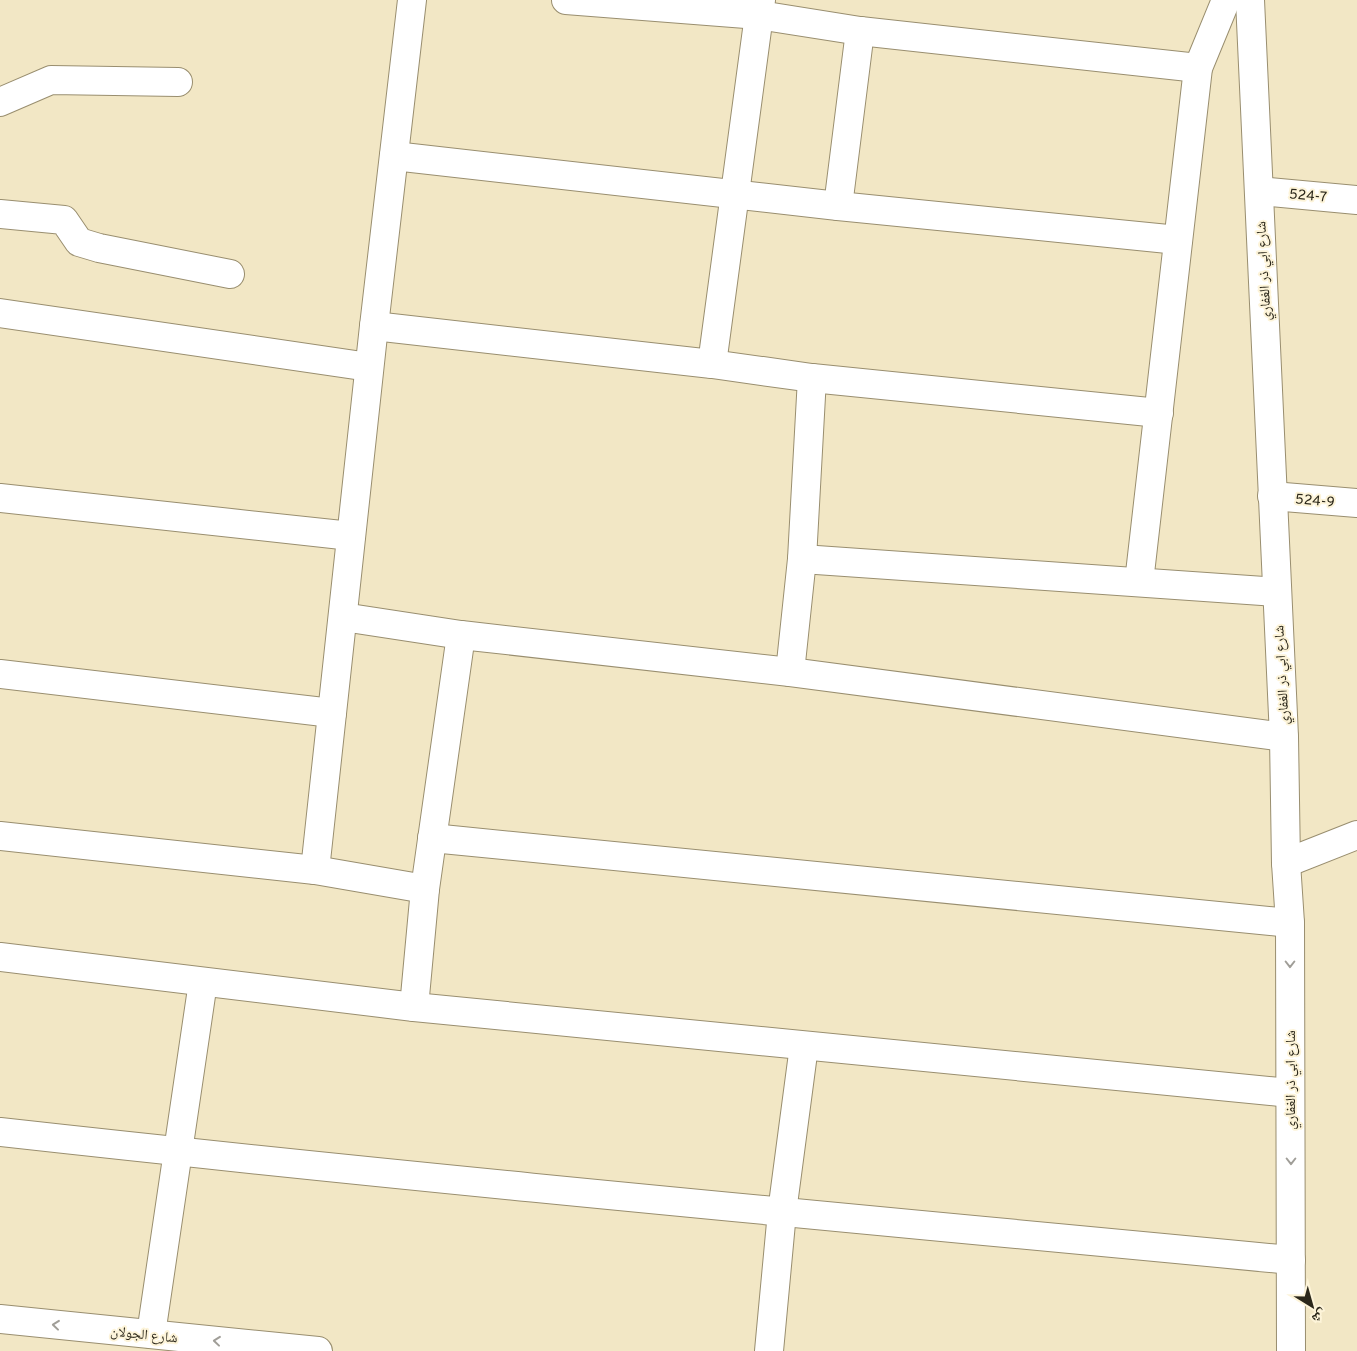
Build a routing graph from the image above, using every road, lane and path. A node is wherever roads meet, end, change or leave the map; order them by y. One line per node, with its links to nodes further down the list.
1 (412, 0): 10 (street)
2 (566, 0): 5 (street)
3 (1226, 0): 7 (street)
4 (1250, 0): 11 (street, شارع ابي ذر الغفاري)
5 (760, 8): 6 (street); 12 (street)
6 (860, 31): 7 (street); 14 (street)
7 (1198, 68): 16 (street)
8 (178, 82): 9 (street)
9 (0, 102)
10 (394, 156): 12 (street); 19 (street)
11 (1259, 190): 13 (street, 524-7); 24 (street, شارع ابي ذر الغفاري)
12 (735, 194): 14 (street); 20 (street)
13 (1357, 200)
14 (838, 206): 16 (street)
15 (0, 214): 17 (street)
16 (1178, 240): 23 (street)
17 (230, 274)
18 (0, 313): 21 (street)
19 (374, 326): 20 (street); 21 (street)
20 (712, 364): 22 (street)
21 (369, 367): 27 (street)
22 (812, 378): 23 (street); 28 (street)
23 (1159, 413): 29 (street)
24 (1272, 496): 26 (street, 524-9); 30 (street, شارع ابي ذر الغفاري)
25 (0, 498): 27 (street)
26 (1357, 503)
27 (351, 536): 31 (street)
28 (802, 559): 29 (street); 33 (street)
29 (1140, 582): 30 (street)
30 (1277, 592): 36 (street, شارع ابي ذر الغفاري)
31 (343, 617): 32 (street); 35 (street)
32 (461, 635): 33 (street); 39 (street)
33 (790, 672): 36 (street)
34 (0, 674): 35 (street)
35 (332, 713): 41 (street)
36 (1284, 737): 40 (street, شارع ابي ذر الغفاري)
37 (1357, 835): 40 (street)
38 (0, 836): 41 (street)
39 (432, 838): 42 (street); 43 (street)
40 (1286, 863): 43 (street, شارع ابي ذر الغفاري)
41 (315, 870): 42 (street)
42 (425, 889): 46 (street)
43 (1290, 923): 48 (street, شارع ابي ذر الغفاري, one-way to 48)
44 (0, 957): 45 (street)
45 (203, 982): 46 (street); 50 (street)
46 (414, 1007): 47 (street)
47 (804, 1046): 48 (street); 51 (street)
48 (1290, 1093): 52 (street, شارع ابي ذر الغفاري, one-way to 52)
49 (0, 1132): 50 (street)
50 (177, 1152): 51 (street); 54 (street)
51 (782, 1212): 52 (street); 56 (street)
52 (1291, 1260): 57 (street, شارع ابي ذر الغفاري)
53 (0, 1319): 54 (street, شارع الجولان, one-way to 53)
54 (151, 1334): 55 (street, شارع الجولان, one-way to 54)
55 (318, 1351)
56 (769, 1351)
57 (1291, 1351)

